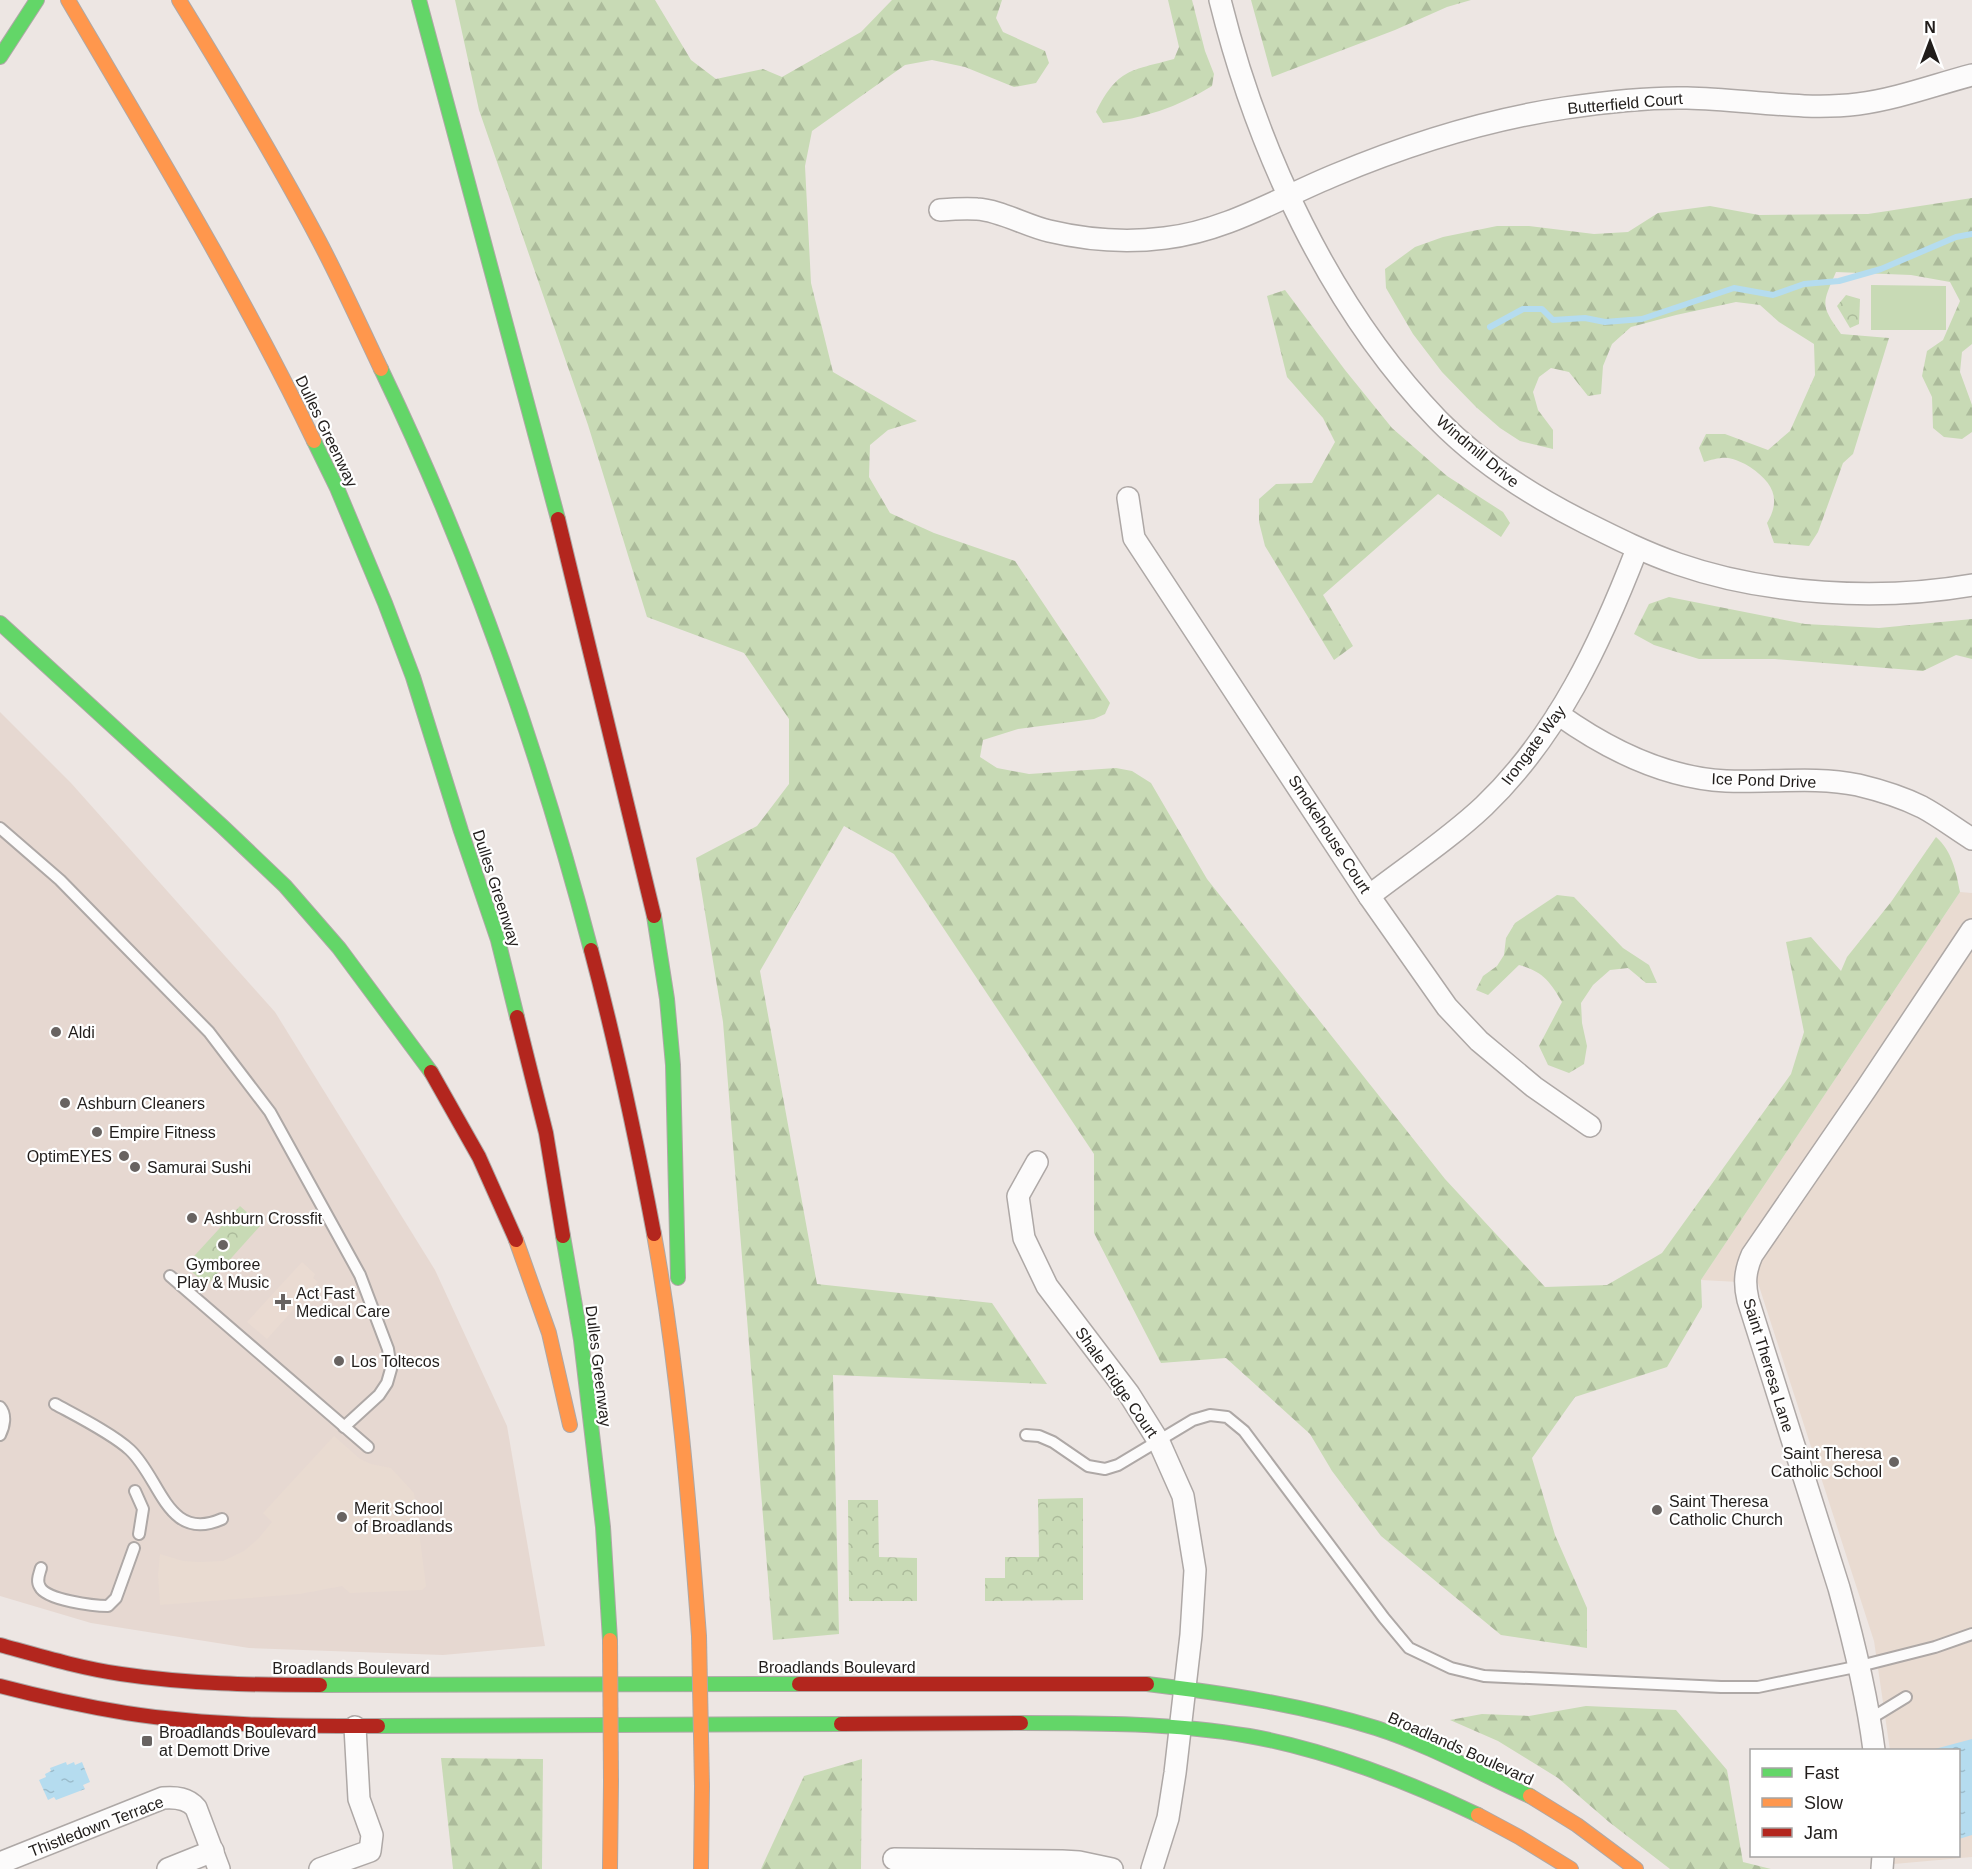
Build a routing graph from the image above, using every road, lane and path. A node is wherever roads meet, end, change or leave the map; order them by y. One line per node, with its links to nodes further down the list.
1 (37, 0): 6 (main road)
2 (68, 0): 38 (main road, Dulles Greenway)
3 (179, 0): 23 (main road)
4 (418, 0): 23 (main road)
5 (1220, 0): 8 (street, Windmill Drive)
6 (0, 57)
7 (1972, 75): 8 (street, Butterfield Court)
8 (1289, 195): 9 (street, Butterfield Court); 11 (street, Windmill Drive)
9 (940, 210)
10 (1128, 498): 17 (street, Smokehouse Court)
11 (1637, 549): 12 (street, Windmill Drive); 14 (street, Irongate Way)
12 (1972, 585)
13 (0, 623): 28 (main road)
14 (1558, 714): 16 (street, Ice Pond Drive); 17 (street, Irongate Way)
15 (0, 828): 25 (lane)
16 (1972, 839)
17 (1370, 896): 19 (street, Smokehouse Court)
18 (1972, 930): 40 (street, Saint Theresa Lane)
19 (1590, 1126)
20 (1038, 1162): 29 (street, Shale Ridge Court)
21 (170, 1276): 25 (lane)
22 (55, 1404): 32 (lane)
23 (679, 1406): 55 (main road, bridge)
24 (0, 1407): 26 (lane)
25 (344, 1427): 30 (lane)
26 (0, 1435)
27 (1026, 1435): 29 (lane)
28 (572, 1438)
29 (1159, 1442): 40 (lane); 42 (street, Shale Ridge Court)
30 (368, 1447)
31 (135, 1491): 33 (lane)
32 (222, 1519)
33 (138, 1534)
34 (590, 1538): 38 (main road)
35 (134, 1548): 36 (lane)
36 (41, 1568)
37 (1972, 1634): 40 (lane)
38 (610, 1640): 54 (main road, Dulles Greenway, bridge)
39 (0, 1645): 42 (main road, Broadlands Boulevard)
40 (1860, 1666): 44 (street, Saint Theresa Lane)
41 (0, 1686): 45 (main road)
42 (1185, 1688): 46 (street, Shale Ridge Court); 59 (main road, Broadlands Boulevard)
43 (1906, 1697): 44 (lane)
44 (1870, 1719): 47 (street, Saint Theresa Lane)
45 (355, 1726): 46 (main road); 53 (street)
46 (1180, 1727): 57 (street, Shale Ridge Court); 58 (main road)
47 (1874, 1749)
48 (894, 1859): 51 (street)
49 (216, 1860): 50 (street, Thistledown Terrace); 52 (street, Thistledown Terrace)
50 (14, 1863)
51 (969, 1864): 56 (street)
52 (168, 1869)
53 (320, 1869)
54 (610, 1869)
55 (701, 1869)
56 (1112, 1869)
57 (1152, 1869)
58 (1571, 1869)
59 (1636, 1869)

